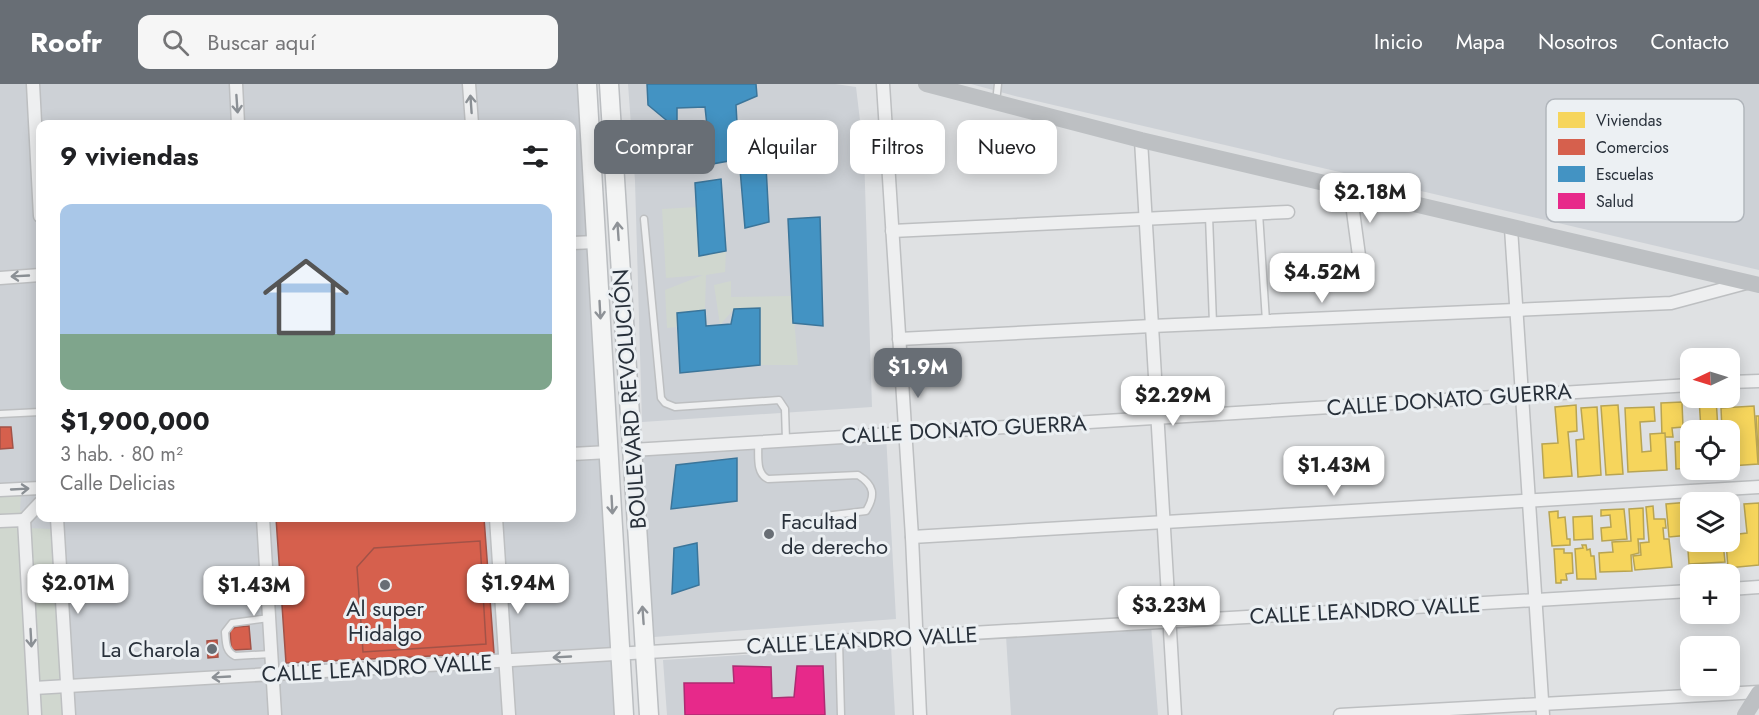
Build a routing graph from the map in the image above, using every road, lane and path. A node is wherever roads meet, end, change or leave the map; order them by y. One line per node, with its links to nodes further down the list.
1 (33, 84): 13 (street)
2 (236, 84): 10 (street, one-way to 10)
3 (470, 84): 11 (street, one-way to 3)
4 (586, 84): 22 (main road)
5 (609, 84): 43 (main road, BOULEVARD REVOLUCIÓN, one-way to 5)
6 (883, 84): 21 (street)
7 (926, 84): 9 (main road)
8 (996, 84): 9 (lane)
9 (994, 102): 12 (main road)
10 (238, 120)
11 (472, 120)
12 (1141, 140): 14 (main road); 19 (street)
13 (36, 141)
14 (1350, 189): 20 (main road); 24 (street)
15 (1288, 212): 16 (street)
16 (1259, 213): 17 (street); 29 (lane)
17 (1209, 216): 19 (street); 30 (lane)
18 (645, 219): 41 (lane)
19 (1145, 219): 21 (street); 31 (street)
20 (1511, 228): 27 (main road); 28 (street)
21 (892, 231): 32 (street)
22 (596, 242): 23 (street); 44 (main road, one-way to 44)
23 (576, 243)
24 (1360, 263)
25 (36, 275): 26 (street, one-way to 26)
26 (0, 278)
27 (1753, 284): 28 (street)
28 (1517, 310): 29 (street); 36 (street)
29 (1266, 321): 30 (street)
30 (1214, 324): 31 (street)
31 (1152, 326): 32 (street); 39 (street)
32 (899, 339): 40 (street)
33 (1759, 381): 34 (street)
34 (1740, 382)
35 (1680, 386): 36 (street, CALLE DONATO GUERRA)
36 (1522, 394): 39 (street, CALLE DONATO GUERRA); 49 (street)
37 (36, 412): 38 (lane)
38 (0, 414)
39 (1157, 417): 40 (street, CALLE DONATO GUERRA); 57 (street)
40 (905, 433): 41 (street, CALLE DONATO GUERRA); 58 (street)
41 (786, 440): 42 (street, CALLE DONATO GUERRA)
42 (758, 442): 43 (street, CALLE DONATO GUERRA); 51 (lane)
43 (632, 450): 67 (main road, BOULEVARD REVOLUCIÓN, one-way to 43)
44 (609, 452): 45 (street); 68 (main road, one-way to 68)
45 (576, 454)
46 (1759, 487): 49 (street)
47 (36, 488): 48 (street, one-way to 47)
48 (0, 490)
49 (1529, 501): 57 (street); 62 (street)
50 (36, 507): 52 (street)
51 (825, 516)
52 (24, 520): 53 (street); 73 (street, one-way to 73)
53 (0, 522)
54 (57, 522): 72 (street)
55 (263, 522): 63 (street)
56 (496, 522): 70 (street)
57 (1163, 522): 58 (street); 64 (street)
58 (912, 537): 65 (street)
59 (1759, 587): 60 (street)
60 (1740, 588)
61 (1680, 592): 62 (street, CALLE LEANDRO VALLE)
62 (1535, 600): 64 (street, CALLE LEANDRO VALLE); 75 (street)
63 (269, 618): 69 (street); 69 (lane)
64 (1169, 622): 65 (street, CALLE LEANDRO VALLE); 84 (street)
65 (916, 637): 66 (street, CALLE LEANDRO VALLE); 83 (street)
66 (839, 641): 67 (street, CALLE LEANDRO VALLE); 82 (lane)
67 (645, 652): 68 (street, CALLE LEANDRO VALLE); 81 (main road, BOULEVARD REVOLUCIÓN)
68 (621, 653): 70 (street, CALLE LEANDRO VALLE, one-way to 70); 80 (main road)
69 (271, 654): 71 (street)
70 (506, 660): 71 (street, CALLE LEANDRO VALLE); 79 (street)
71 (272, 674): 72 (street, CALLE LEANDRO VALLE, one-way to 72); 78 (street)
72 (67, 686): 73 (street, CALLE LEANDRO VALLE); 77 (street)
73 (34, 688): 76 (street)
74 (1759, 692): 75 (street); 86 (main road)
75 (1542, 709): 85 (street)
76 (35, 715)
77 (69, 715)
78 (275, 715)
79 (509, 715)
80 (624, 715)
81 (649, 715)
82 (841, 715)
83 (920, 715)
84 (1175, 715)
85 (1340, 715)
86 (1745, 715)

